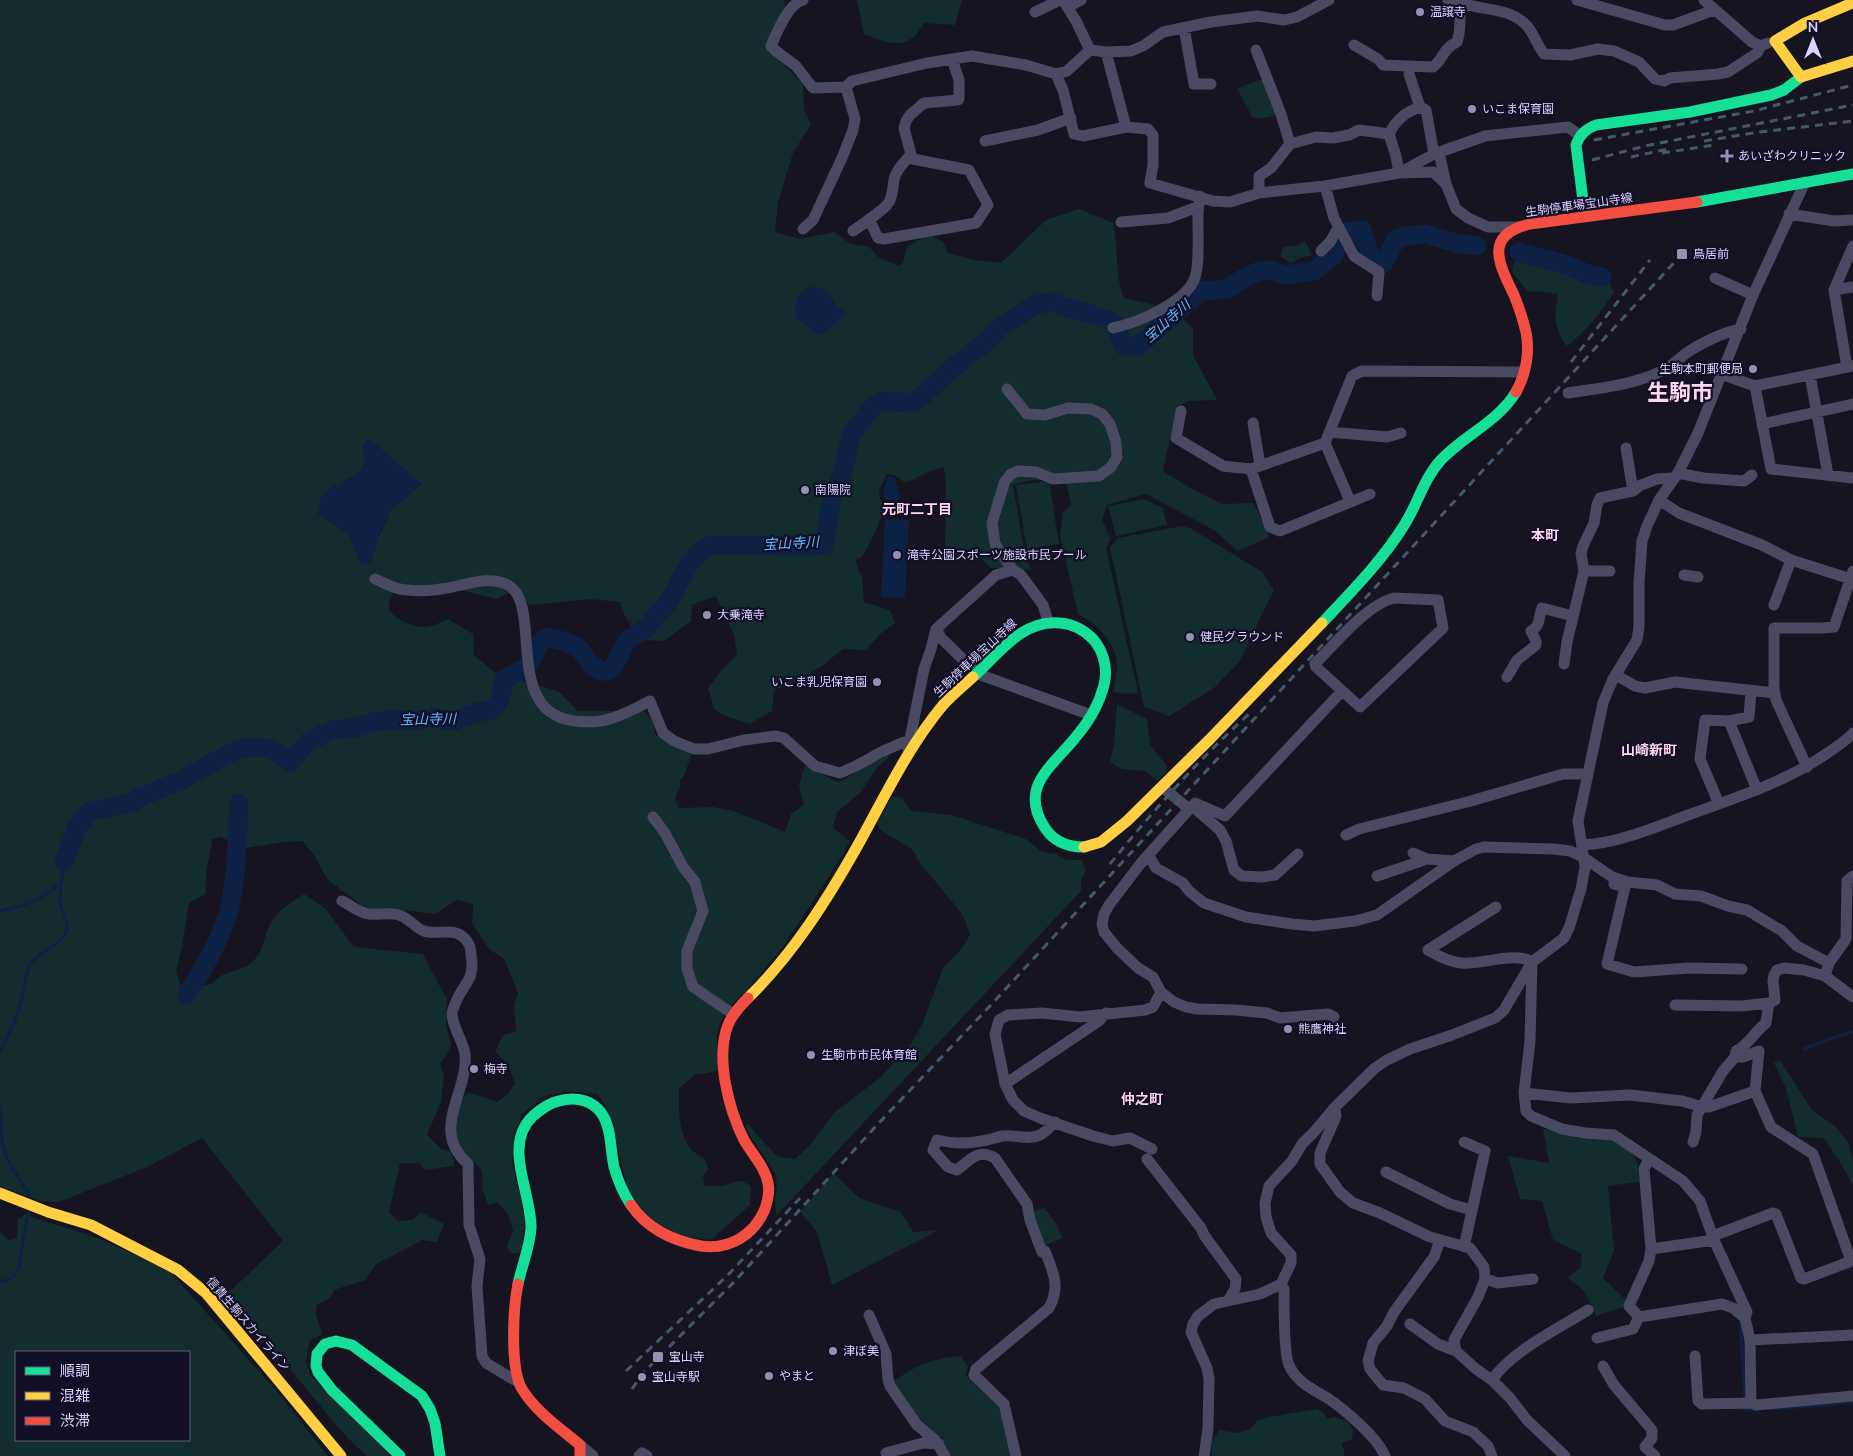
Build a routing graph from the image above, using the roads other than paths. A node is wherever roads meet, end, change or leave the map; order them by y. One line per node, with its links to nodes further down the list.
1 (802, 0): 25 (street)
2 (1081, 0): 7 (street)
3 (1329, 0): 12 (street)
4 (1448, 0): 8 (street)
5 (1577, 0): 10 (street)
6 (1704, 0): 10 (street)
7 (1064, 2): 11 (street); 16 (street)
8 (1462, 2): 14 (street); 15 (street)
9 (1850, 3): 13 (main road)
10 (1714, 10): 15 (street)
11 (1035, 12)
12 (1184, 28): 18 (street); 24 (street)
13 (1775, 41): 15 (street); 23 (main road)
14 (1354, 45)
15 (1761, 46)
16 (1090, 50): 18 (street); 21 (street)
17 (1256, 50): 32 (street)
18 (1106, 52): 28 (street)
19 (952, 59): 21 (street); 25 (street); 34 (street)
20 (1853, 61): 23 (main road)
21 (1056, 74): 27 (street)
22 (1409, 74): 26 (street)
23 (1802, 77): 30 (main road)
24 (1211, 84)
25 (846, 87): 49 (street)
26 (1420, 107): 29 (street); 33 (street)
27 (1071, 118): 28 (street); 31 (street)
28 (1126, 127): 41 (street)
29 (1389, 134): 32 (street); 35 (street)
30 (1579, 135): 33 (street); 43 (main road)
31 (985, 141)
32 (1290, 144): 40 (street)
33 (1436, 154): 35 (street); 38 (street)
34 (908, 158): 44 (street); 44 (street)
35 (1399, 174): 38 (street); 39 (street)
36 (1853, 174): 37 (main road, 生駒停車場宝山寺線)
37 (1805, 182): 42 (street); 43 (main road, 生駒停車場宝山寺線)
38 (1446, 184): 47 (street)
39 (1324, 186): 40 (street); 48 (street)
40 (1259, 193): 41 (street)
41 (1199, 202): 46 (street); 58 (street)
42 (1789, 214): 45 (street); 56 (street)
43 (1585, 216): 47 (main road, 生駒停車場宝山寺線)
44 (869, 219): 50 (street)
45 (1853, 220)
46 (1121, 222)
47 (1518, 227): 61 (main road, 生駒停車場宝山寺線)
48 (1338, 228): 52 (street); 57 (street)
49 (802, 229)
50 (853, 232)
51 (1853, 246): 55 (street)
52 (1321, 251)
53 (1715, 278): 56 (street)
54 (1853, 287): 55 (street)
55 (1834, 290): 60 (street)
56 (1753, 295): 59 (street)
57 (1377, 296)
58 (1116, 327)
59 (1741, 329): 62 (street); 66 (street)
60 (1850, 366): 63 (street)
61 (1524, 372): 73 (street); 110 (main road, 生駒停車場宝山寺線)
62 (1721, 374): 64 (street); 76 (street)
63 (1810, 375): 64 (street); 69 (street)
64 (1755, 386): 71 (street)
65 (1007, 389): 85 (street)
66 (1568, 394)
67 (1853, 404): 69 (street)
68 (1181, 410): 75 (street)
69 (1817, 413): 71 (street); 78 (street)
70 (1253, 423): 75 (street)
71 (1762, 424): 78 (street)
72 (1401, 432): 73 (street)
73 (1328, 437): 75 (street); 83 (street)
74 (1626, 448): 80 (street)
75 (1255, 467): 83 (street)
76 (1676, 475): 77 (street); 80 (street); 82 (street)
77 (1752, 475)
78 (1828, 475): 79 (street)
79 (1853, 478)
80 (1633, 491): 87 (street)
81 (1370, 494): 83 (street)
82 (1659, 500): 84 (street); 98 (street)
83 (1350, 501)
84 (1792, 560): 89 (street); 92 (street)
85 (1014, 570): 94 (street); 95 (street)
86 (1610, 570): 87 (street)
87 (1584, 571): 93 (street)
88 (1684, 575): 90 (street)
89 (1852, 575): 102 (street)
90 (1698, 577)
91 (375, 579): 106 (street)
92 (1774, 605)
93 (1573, 616): 96 (street); 99 (street)
94 (1048, 621): 97 (main road, 生駒停車場宝山寺線); 103 (main road, 生駒停車場宝山寺線)
95 (936, 628): 97 (street); 106 (street)
96 (1564, 664)
97 (978, 674): 103 (street); 107 (main road, 生駒停車場宝山寺線)
98 (1616, 675): 100 (street); 109 (street)
99 (1507, 676)
100 (1751, 691): 102 (street); 104 (street)
101 (1342, 692): 101 (street); 113 (street)
102 (1775, 693): 108 (street)
103 (1091, 716): 110 (main road, 生駒停車場宝山寺線)
104 (1729, 721): 111 (street); 112 (street)
105 (1853, 733): 108 (street)
106 (909, 744): 107 (street)
107 (907, 759): 134 (main road, 生駒停車場宝山寺線)
108 (1807, 767): 111 (street)
109 (1588, 774): 115 (street); 119 (street)
110 (1162, 787): 113 (street)
111 (1757, 790): 112 (street)
112 (1719, 804): 119 (street)
113 (1190, 807): 117 (street); 118 (street)
114 (653, 817): 134 (street)
115 (1346, 835)
116 (1412, 853): 120 (street)
117 (1298, 854)
118 (1149, 856): 121 (street); 130 (street)
119 (1583, 856): 121 (street); 126 (street); 127 (street); 128 (street)
120 (1427, 859): 121 (street); 122 (street)
121 (1454, 861)
122 (1377, 876)
123 (1853, 876): 127 (street)
124 (342, 901): 170 (street)
125 (1496, 907): 126 (street)
126 (1532, 962): 140 (street); 141 (street)
127 (1829, 963): 129 (street)
128 (1742, 969)
129 (1824, 976): 131 (street); 132 (street)
130 (1161, 992): 135 (street); 136 (street)
131 (1853, 997)
132 (1769, 1003): 133 (street); 137 (street)
133 (1675, 1005)
134 (733, 1014): 170 (main road, 生駒停車場宝山寺線)
135 (1106, 1014): 138 (street); 138 (street)
136 (1334, 1017)
137 (1735, 1057): 139 (street); 142 (street)
138 (1005, 1084): 143 (street)
139 (1755, 1091): 142 (street); 150 (street)
140 (1524, 1094): 142 (street); 146 (street)
141 (1335, 1107): 151 (street); 156 (street)
142 (1703, 1107): 145 (street)
143 (1055, 1122): 157 (street); 183 (street)
144 (1464, 1142): 149 (street)
145 (1693, 1142)
146 (1649, 1159): 150 (street); 153 (street)
147 (1386, 1172): 149 (street)
148 (0, 1193): 176 (main road, 信貴生駒スカイライン)
149 (1472, 1210): 152 (street)
150 (1714, 1238): 153 (street); 161 (street)
151 (1440, 1240): 152 (street); 186 (street)
152 (1464, 1247): 155 (street)
153 (1651, 1249): 160 (street)
154 (1533, 1279): 155 (street)
155 (1485, 1280): 166 (street)
156 (1281, 1284): 157 (street); 185 (street)
157 (1228, 1301): 184 (street)
158 (1588, 1310): 169 (street)
159 (869, 1315): 173 (street)
160 (1639, 1317): 161 (street); 164 (street)
161 (1745, 1318): 165 (street)
162 (1410, 1324): 166 (street)
163 (1853, 1335): 165 (street)
164 (1597, 1338)
165 (1750, 1340): 172 (street)
166 (1456, 1351): 169 (street)
167 (1695, 1356): 172 (street)
168 (1603, 1366): 188 (street)
169 (1492, 1380): 187 (street)
170 (518, 1382): 174 (main road, 生駒停車場宝山寺線)
171 (1853, 1396): 172 (street)
172 (1751, 1403)
173 (939, 1444): 175 (street); 182 (street)
174 (580, 1450): 179 (street)
175 (886, 1453)
176 (341, 1456)
177 (400, 1456): 178 (main road)
178 (440, 1456)
179 (593, 1456)
180 (639, 1456): 181 (street)
181 (646, 1456)
182 (945, 1456)
183 (1016, 1456)
184 (1204, 1456)
185 (1384, 1456)
186 (1492, 1456)
187 (1565, 1456)
188 (1655, 1456)

